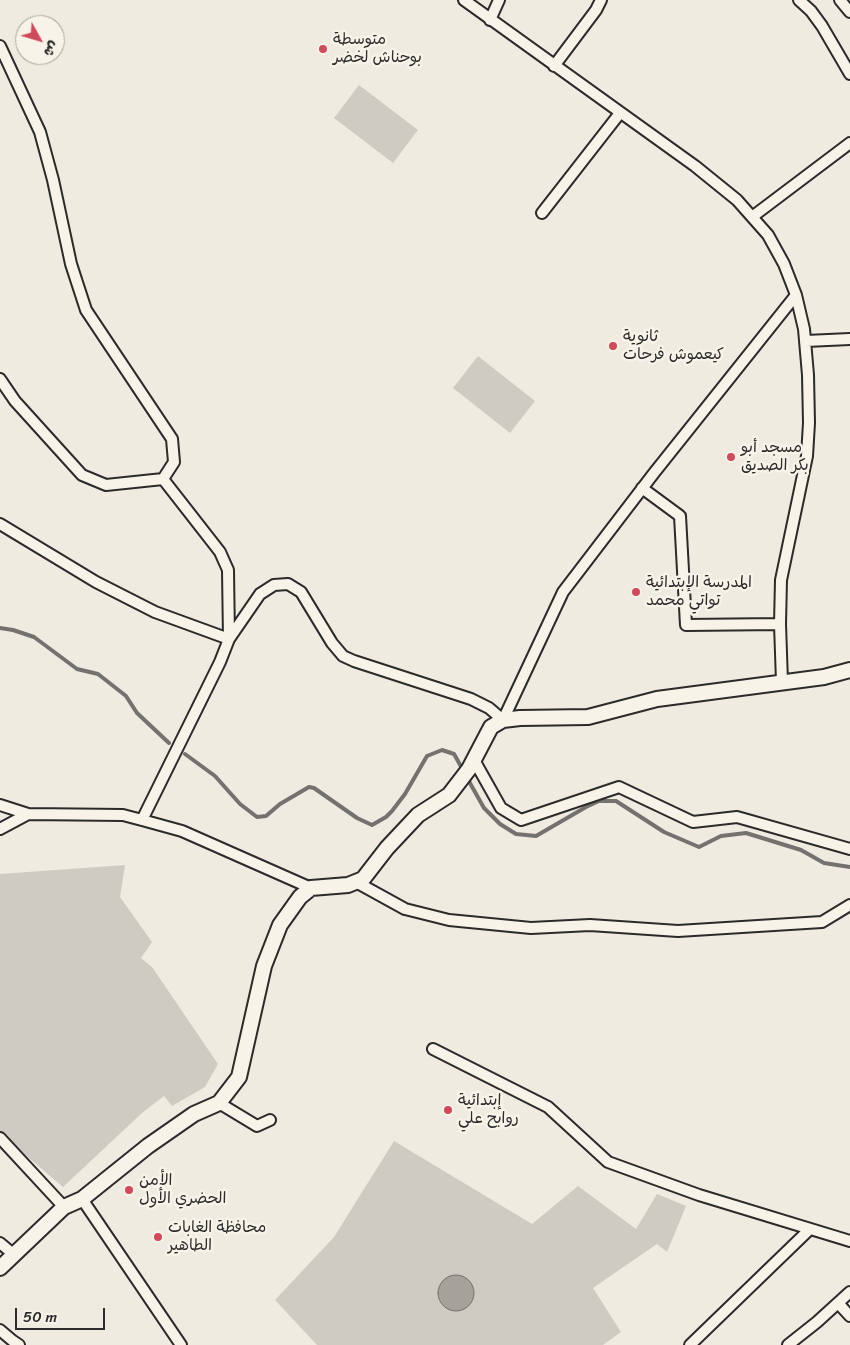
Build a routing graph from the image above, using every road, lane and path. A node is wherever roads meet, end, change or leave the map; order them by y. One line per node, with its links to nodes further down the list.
1 (464, 0): 7 (street)
2 (499, 0): 7 (street)
3 (601, 0): 9 (street)
4 (799, 0): 10 (street)
5 (840, 0): 6 (street)
6 (850, 12)
7 (490, 20): 9 (street)
8 (0, 46): 19 (street)
9 (554, 66): 11 (street)
10 (850, 74)
11 (620, 113): 13 (street); 14 (street)
12 (850, 144): 14 (street)
13 (542, 213)
14 (752, 217): 15 (street)
15 (796, 295): 17 (street); 20 (street)
16 (850, 339): 17 (street)
17 (806, 341): 22 (street)
18 (0, 379): 19 (street)
19 (164, 479): 23 (street)
20 (642, 488): 22 (street); 26 (street)
21 (0, 524): 23 (street)
22 (780, 624): 25 (street)
23 (228, 639): 26 (street); 31 (street)
24 (850, 670): 25 (main road)
25 (782, 682): 26 (main road)
26 (502, 720): 27 (main road)
27 (468, 769): 33 (street); 34 (main road)
28 (0, 805): 30 (street)
29 (0, 813): 30 (street)
30 (24, 814): 31 (street); 32 (street)
31 (142, 820): 35 (street)
32 (0, 829)
33 (850, 849)
34 (356, 882): 35 (main road); 36 (street)
35 (311, 888): 38 (main road)
36 (850, 906)
37 (433, 1049): 43 (street)
38 (220, 1103): 39 (street); 41 (main road)
39 (270, 1120)
40 (0, 1138): 42 (street)
41 (82, 1199): 42 (main road); 53 (street)
42 (64, 1207): 46 (main road)
43 (810, 1229): 44 (street); 54 (street)
44 (850, 1241)
45 (0, 1242): 46 (street)
46 (14, 1254): 47 (main road)
47 (0, 1268)
48 (850, 1292): 49 (street)
49 (838, 1303): 50 (street); 55 (street)
50 (850, 1316)
51 (0, 1330): 52 (street)
52 (19, 1345)
53 (181, 1345)
54 (690, 1345)
55 (788, 1345)

